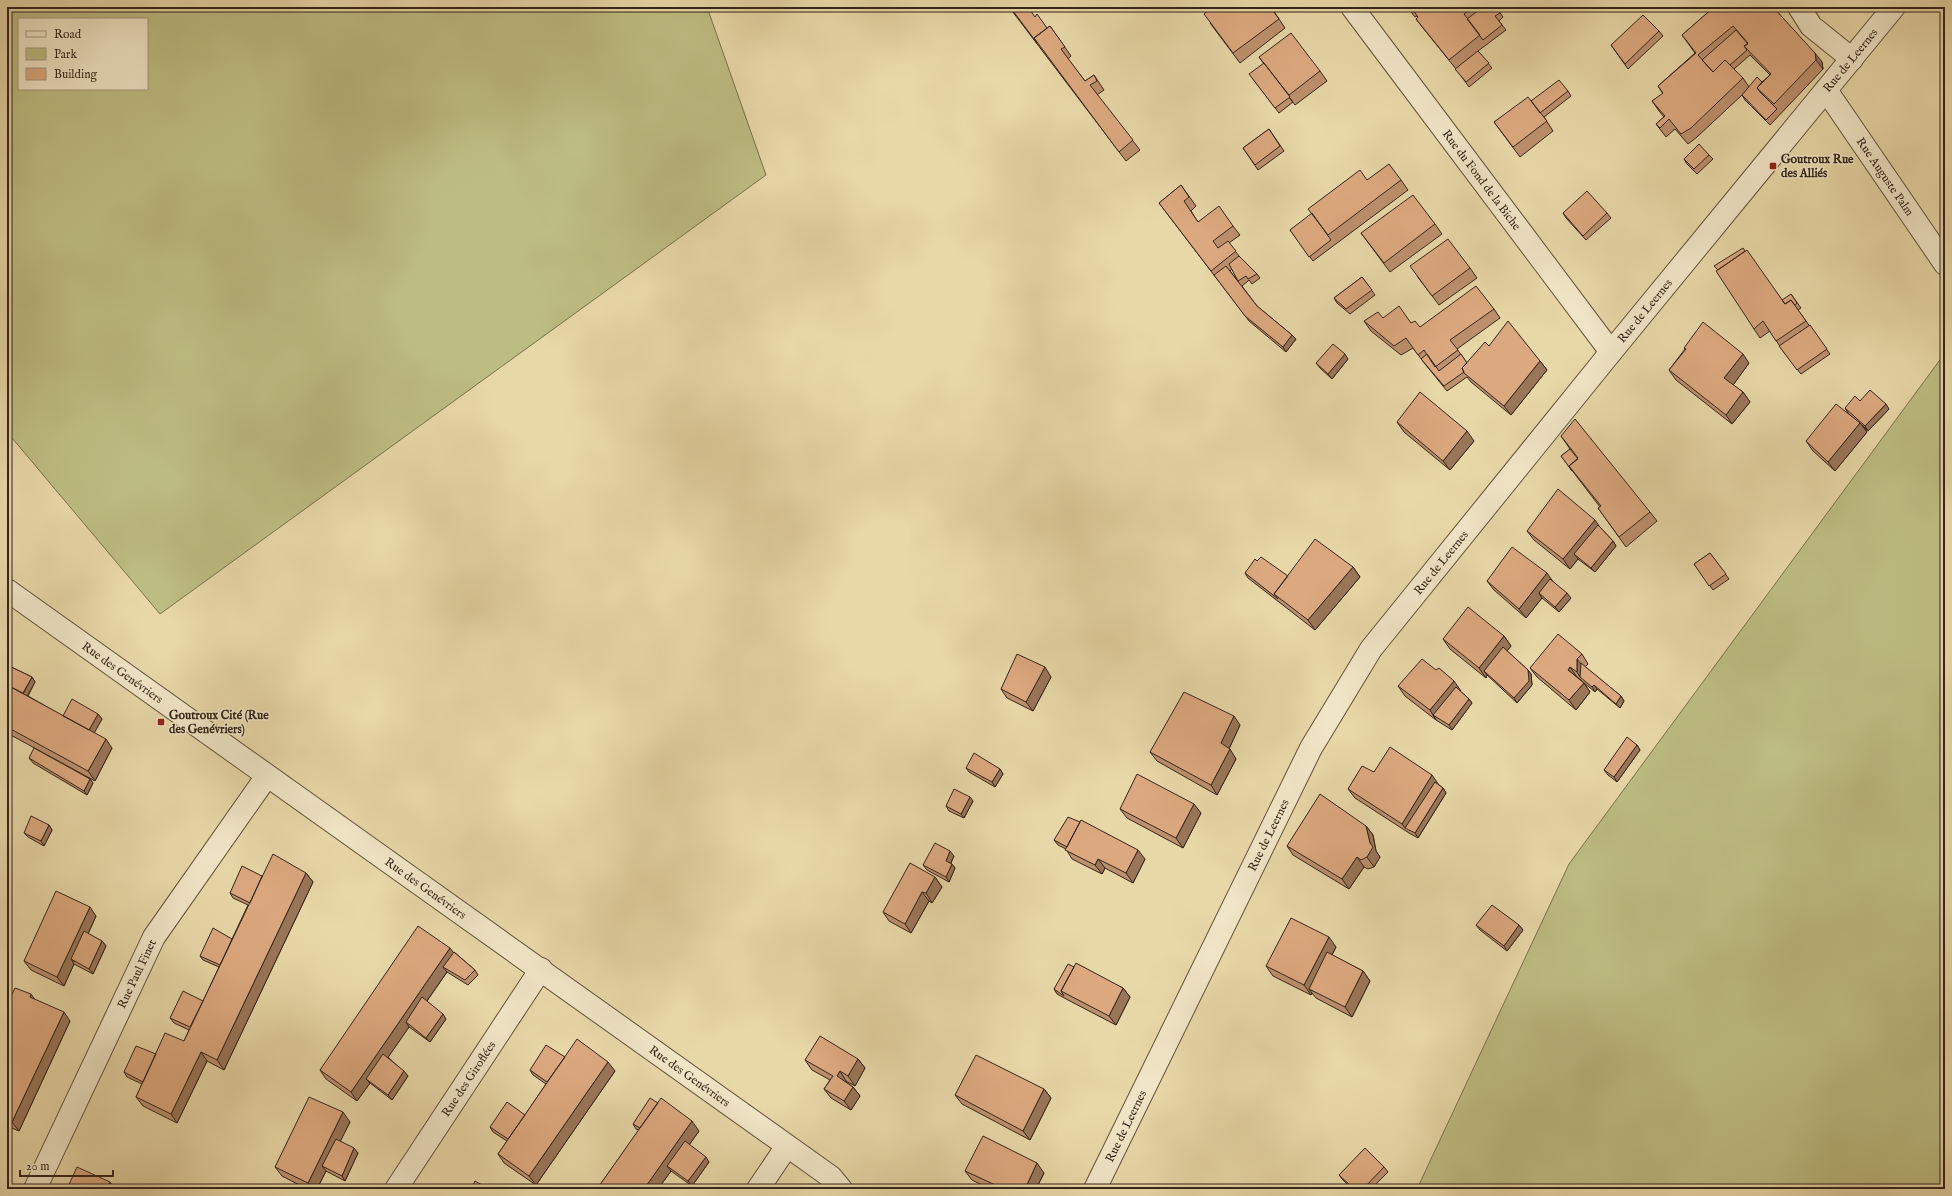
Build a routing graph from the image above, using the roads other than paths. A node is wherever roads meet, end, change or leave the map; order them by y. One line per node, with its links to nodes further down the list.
1 (1352, 7): 7 (street, Rue du Fond de la Biche)
2 (1799, 7): 4 (street)
3 (1894, 7): 4 (street, Rue de Leernes)
4 (1852, 59): 5 (street, Rue de Leernes)
5 (1826, 90): 6 (street, Rue Auguste Palm); 7 (street, Rue de Leernes)
6 (1945, 264)
7 (1611, 352): 16 (street, Rue de Leernes)
8 (7, 590): 9 (street, Rue des Genévriers)
9 (267, 776): 10 (street, Rue des Genévriers); 12 (street, Rue Paul Finet)
10 (541, 969): 11 (street, Rue des Genévriers); 13 (street, Rue des Giroflées)
11 (787, 1146): 14 (street); 15 (street, Rue des Genévriers)
12 (35, 1189)
13 (396, 1189)
14 (758, 1189)
15 (841, 1189)
16 (1095, 1189)

